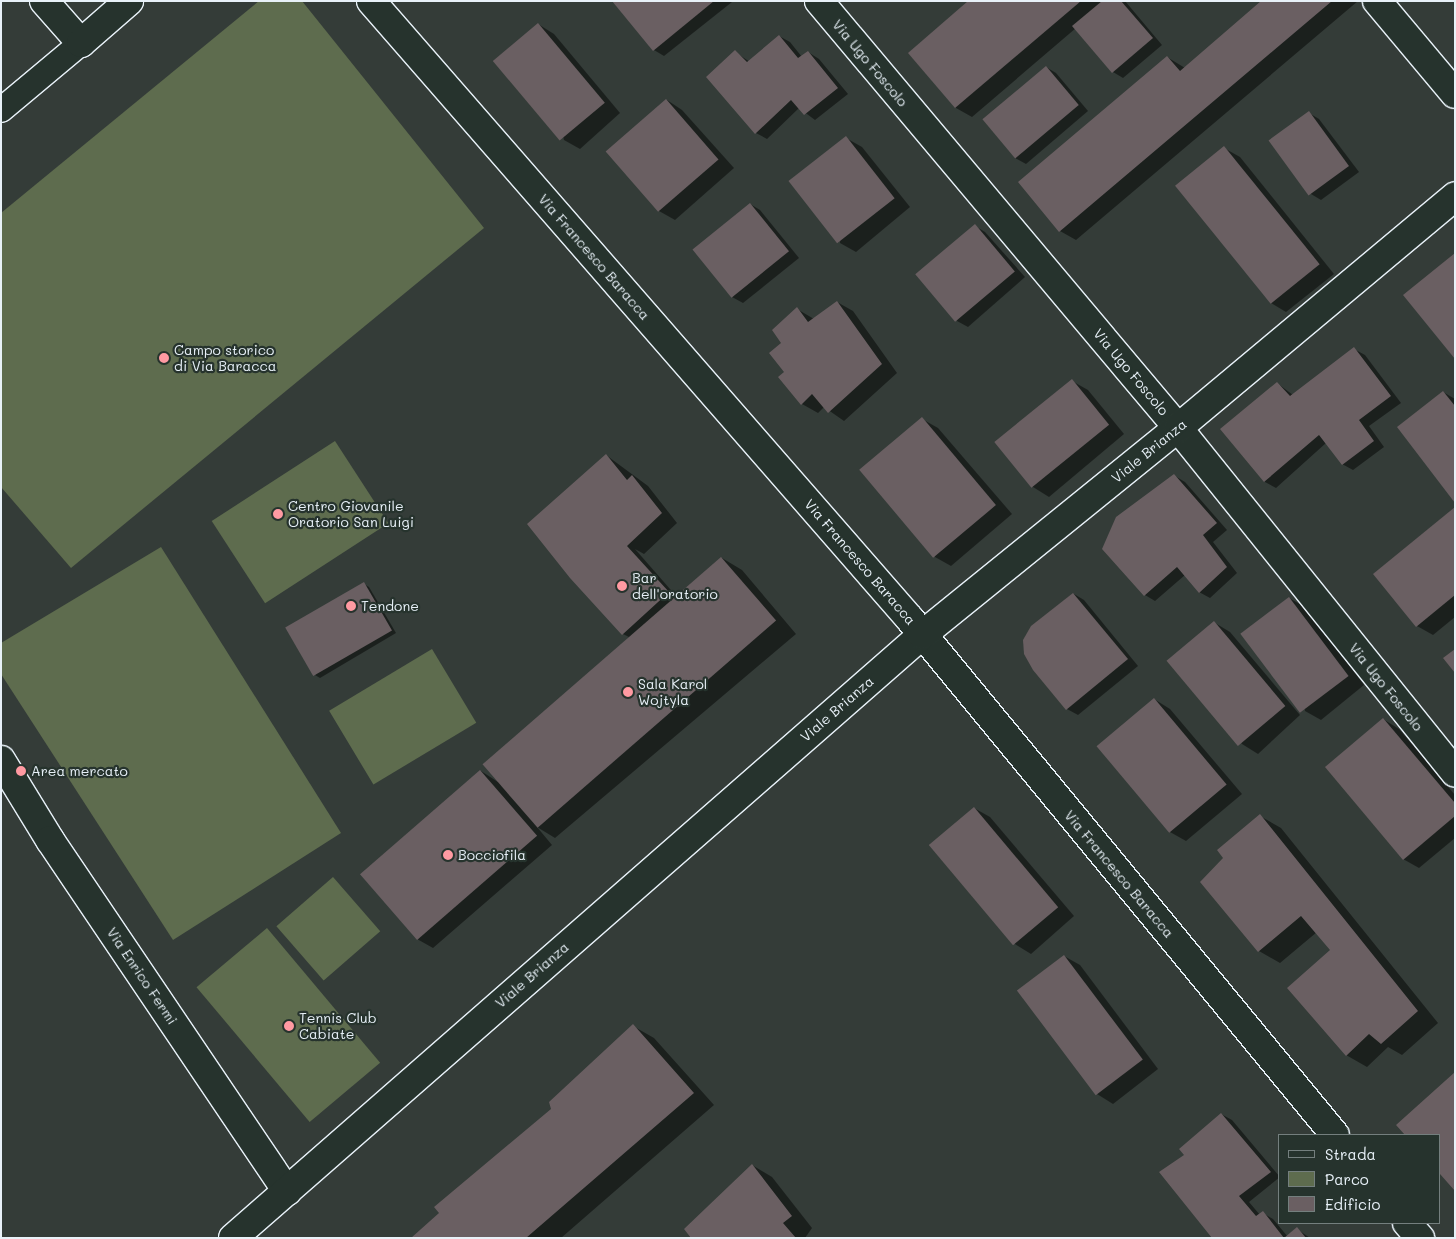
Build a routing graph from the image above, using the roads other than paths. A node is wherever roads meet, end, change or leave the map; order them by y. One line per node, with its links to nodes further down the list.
1 (44, 1): 6 (street)
2 (129, 1): 6 (street)
3 (371, 1): 11 (street, Via Francesco Baracca)
4 (819, 1): 10 (street, Via Ugo Foscolo)
5 (1377, 1): 7 (street)
6 (81, 43): 8 (street)
7 (1455, 94)
8 (1, 110)
9 (1455, 196): 10 (street, Viale Brianza)
10 (1178, 428): 11 (street, Viale Brianza); 13 (street, Via Ugo Foscolo)
11 (922, 635): 14 (street, Via Francesco Baracca); 15 (street, Viale Brianza)
12 (1, 760): 15 (street, Via Enrico Fermi)
13 (1455, 773)
14 (1334, 1134)
15 (287, 1191): 17 (street, Viale Brianza)
16 (1408, 1224): 18 (street)
17 (233, 1238)
18 (1420, 1238)

